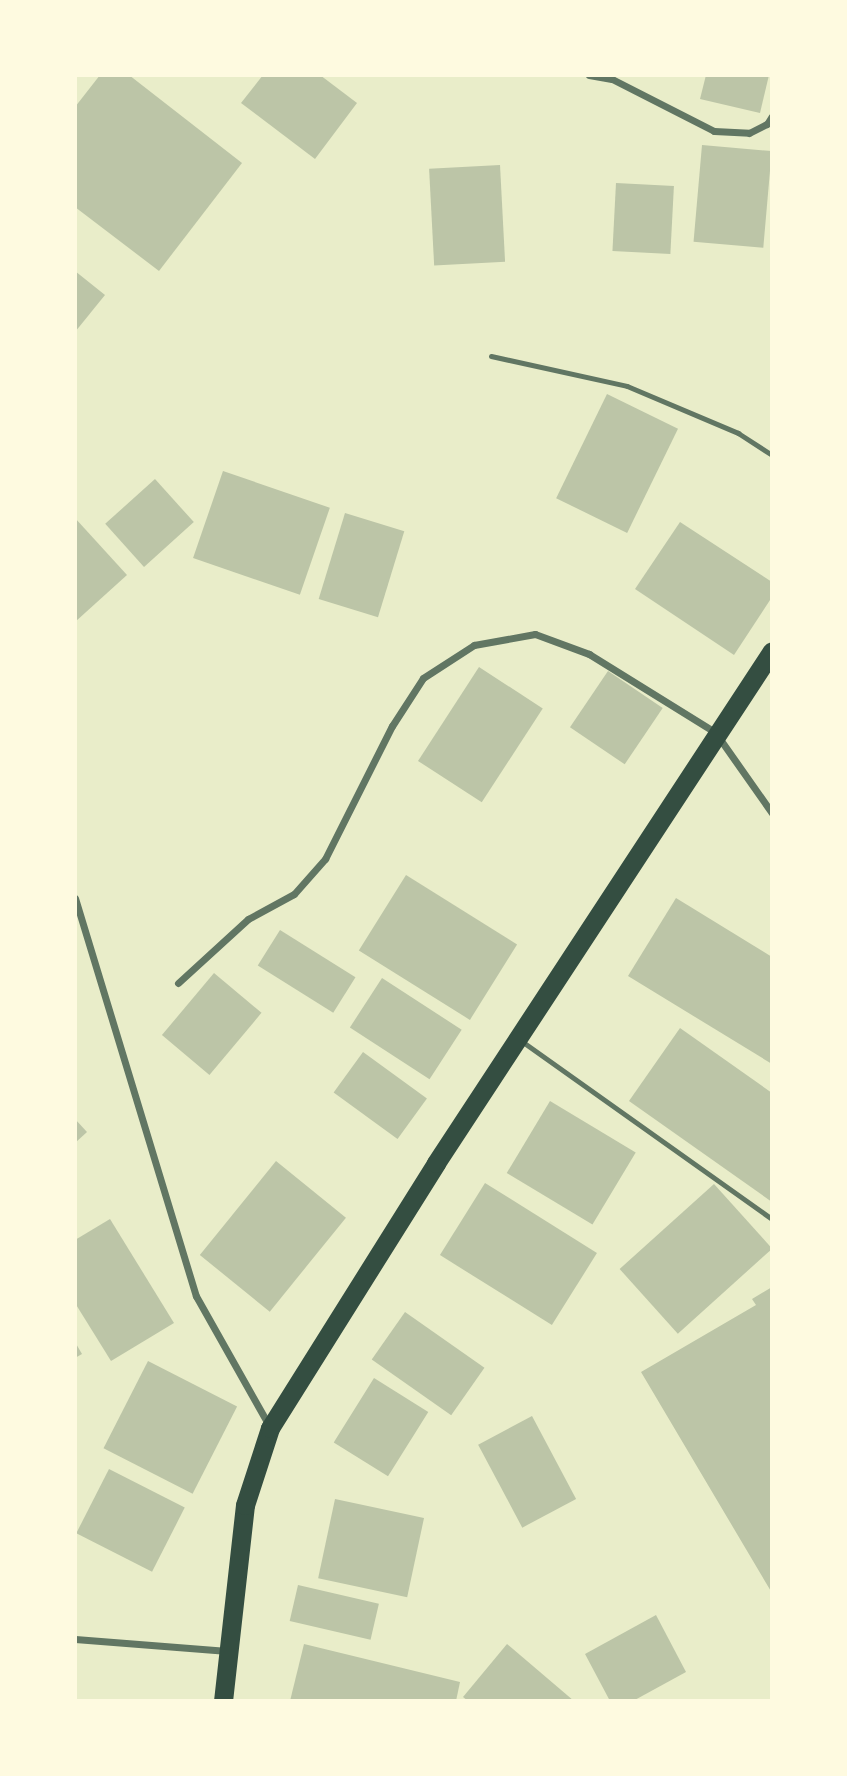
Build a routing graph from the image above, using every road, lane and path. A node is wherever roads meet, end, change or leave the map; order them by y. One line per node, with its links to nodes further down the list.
1 (589, 75): 2 (street)
2 (772, 116)
3 (491, 356): 4 (lane)
4 (772, 455)
5 (772, 652): 6 (highway)
6 (715, 732): 7 (street); 9 (street); 10 (highway)
7 (772, 813)
8 (75, 898): 12 (street)
9 (178, 983)
10 (517, 1038): 11 (lane); 12 (highway)
11 (772, 1219)
12 (270, 1428): 14 (highway)
13 (75, 1639): 14 (street)
14 (229, 1651): 15 (highway)
15 (223, 1701)

